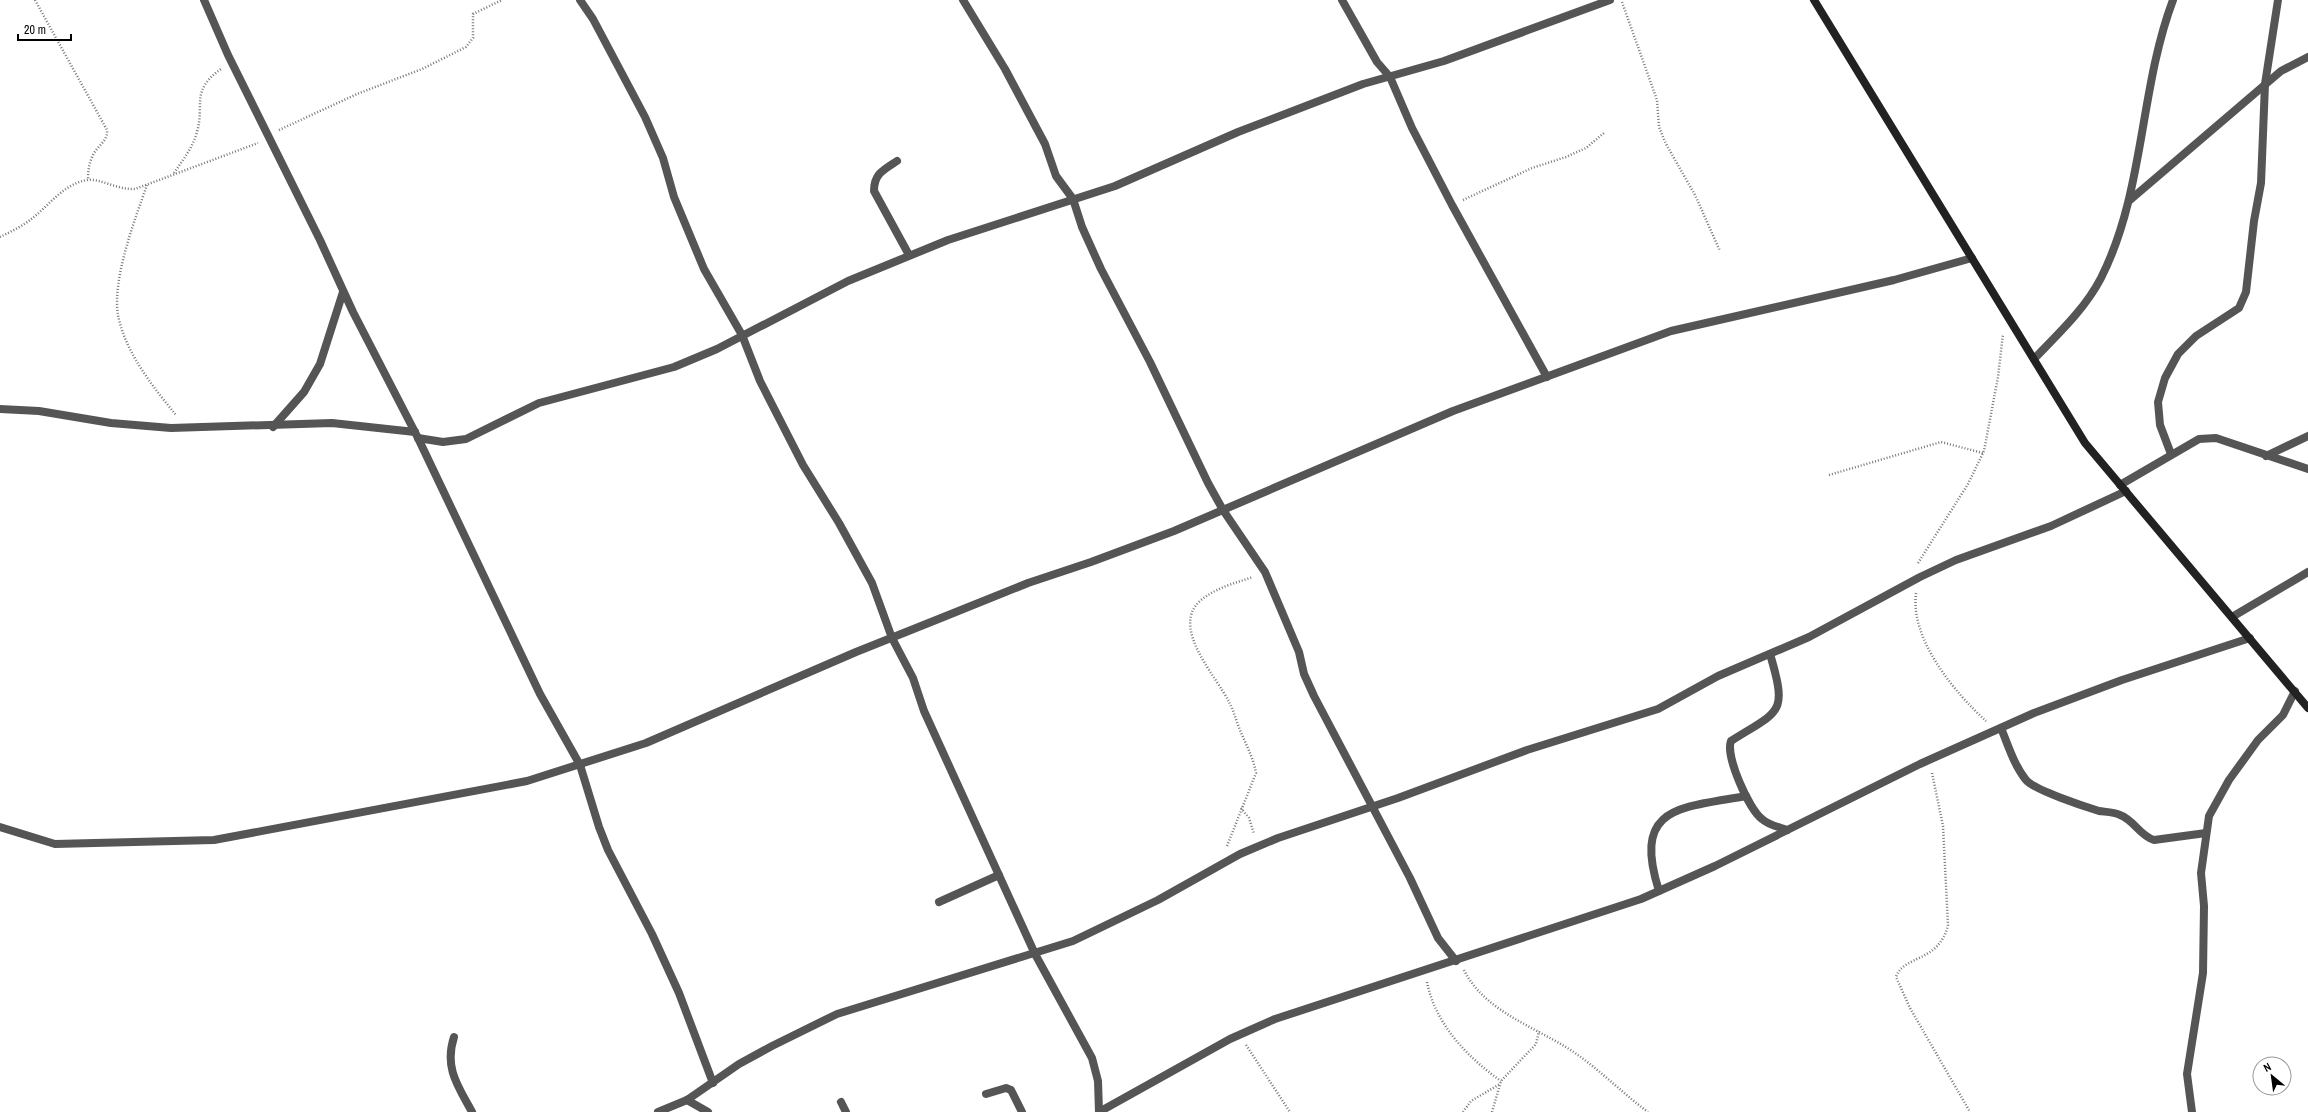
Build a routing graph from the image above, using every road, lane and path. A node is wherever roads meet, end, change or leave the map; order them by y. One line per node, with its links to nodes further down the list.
1 (35, 0): 20 (path)
2 (204, 0): 13 (street)
3 (502, 0): 17 (path)
4 (963, 0): 22 (street)
5 (1342, 0): 14 (street)
6 (1610, 0): 14 (street)
7 (1622, 0): 26 (path)
8 (1814, 0): 28 (street)
9 (2173, 0): 23 (street)
10 (2278, 0): 15 (street)
11 (583, 1): 31 (street)
12 (2308, 57): 15 (street)
13 (231, 62): 17 (street); 19 (path)
14 (1390, 77): 22 (street); 24 (street)
15 (2265, 84): 23 (street); 40 (street)
16 (1604, 133): 24 (path)
17 (269, 137): 19 (path); 29 (street)
18 (897, 162): 27 (street)
19 (174, 174): 21 (path)
20 (88, 180): 21 (path); 25 (path)
21 (147, 185): 36 (path)
22 (1073, 199): 27 (street); 45 (street)
23 (2130, 200): 32 (street)
24 (1452, 205): 33 (street)
25 (0, 237)
26 (1720, 251)
27 (909, 255): 31 (street)
28 (1972, 258): 32 (street); 33 (street)
29 (343, 292): 35 (street); 37 (street)
30 (2002, 329): 39 (path)
31 (742, 335): 37 (street); 51 (street)
32 (2034, 359): 44 (street)
33 (1547, 378): 45 (street)
34 (0, 409): 36 (street)
35 (273, 427): 36 (street); 37 (street)
36 (190, 428)
37 (417, 435): 58 (street)
38 (2308, 436): 41 (street)
39 (1983, 453): 43 (path); 46 (path)
40 (2171, 454): 41 (street); 44 (street)
41 (2266, 456): 42 (street)
42 (2308, 469)
43 (1829, 475)
44 (2123, 488): 49 (street); 50 (street)
45 (1223, 510): 47 (street); 51 (street)
46 (1917, 564)
47 (1265, 572): 60 (street); 61 (path)
48 (2308, 572): 50 (street)
49 (1920, 577): 53 (street); 56 (path)
50 (2232, 616): 52 (street)
51 (892, 638): 58 (street); 67 (street)
52 (2250, 638): 54 (street); 56 (street)
53 (1770, 654): 59 (street); 60 (street)
54 (2295, 691): 55 (street); 64 (street)
55 (2308, 708)
56 (1998, 729): 57 (street); 64 (street)
57 (1928, 761): 63 (street); 91 (path)
58 (580, 765): 62 (street); 76 (street)
59 (1746, 796): 63 (street); 68 (street)
60 (1373, 806): 65 (street); 71 (street)
61 (1241, 808): 65 (path); 66 (path)
62 (0, 827)
63 (1787, 830): 68 (street)
64 (2206, 833): 92 (street)
65 (1260, 845): 66 (street)
66 (1225, 863): 70 (street)
67 (999, 875): 69 (street); 70 (street)
68 (1659, 891): 71 (street)
69 (939, 902)
70 (1035, 954): 76 (street); 86 (street)
71 (1458, 960): 72 (street); 73 (path)
72 (1425, 972): 74 (street); 77 (path)
73 (1539, 1031): 77 (path); 90 (path)
74 (1239, 1035): 86 (street); 87 (path)
75 (454, 1038): 81 (street)
76 (712, 1083): 79 (street)
77 (1501, 1083): 88 (path); 89 (path)
78 (986, 1094): 85 (street)
79 (687, 1100): 82 (street); 83 (street)
80 (841, 1102): 84 (street)
81 (472, 1112)
82 (658, 1112)
83 (708, 1112)
84 (846, 1112)
85 (1022, 1112)
86 (1099, 1112)
87 (1290, 1112)
88 (1463, 1112)
89 (1492, 1112)
90 (1648, 1112)
91 (1970, 1112)
92 (2192, 1112)

